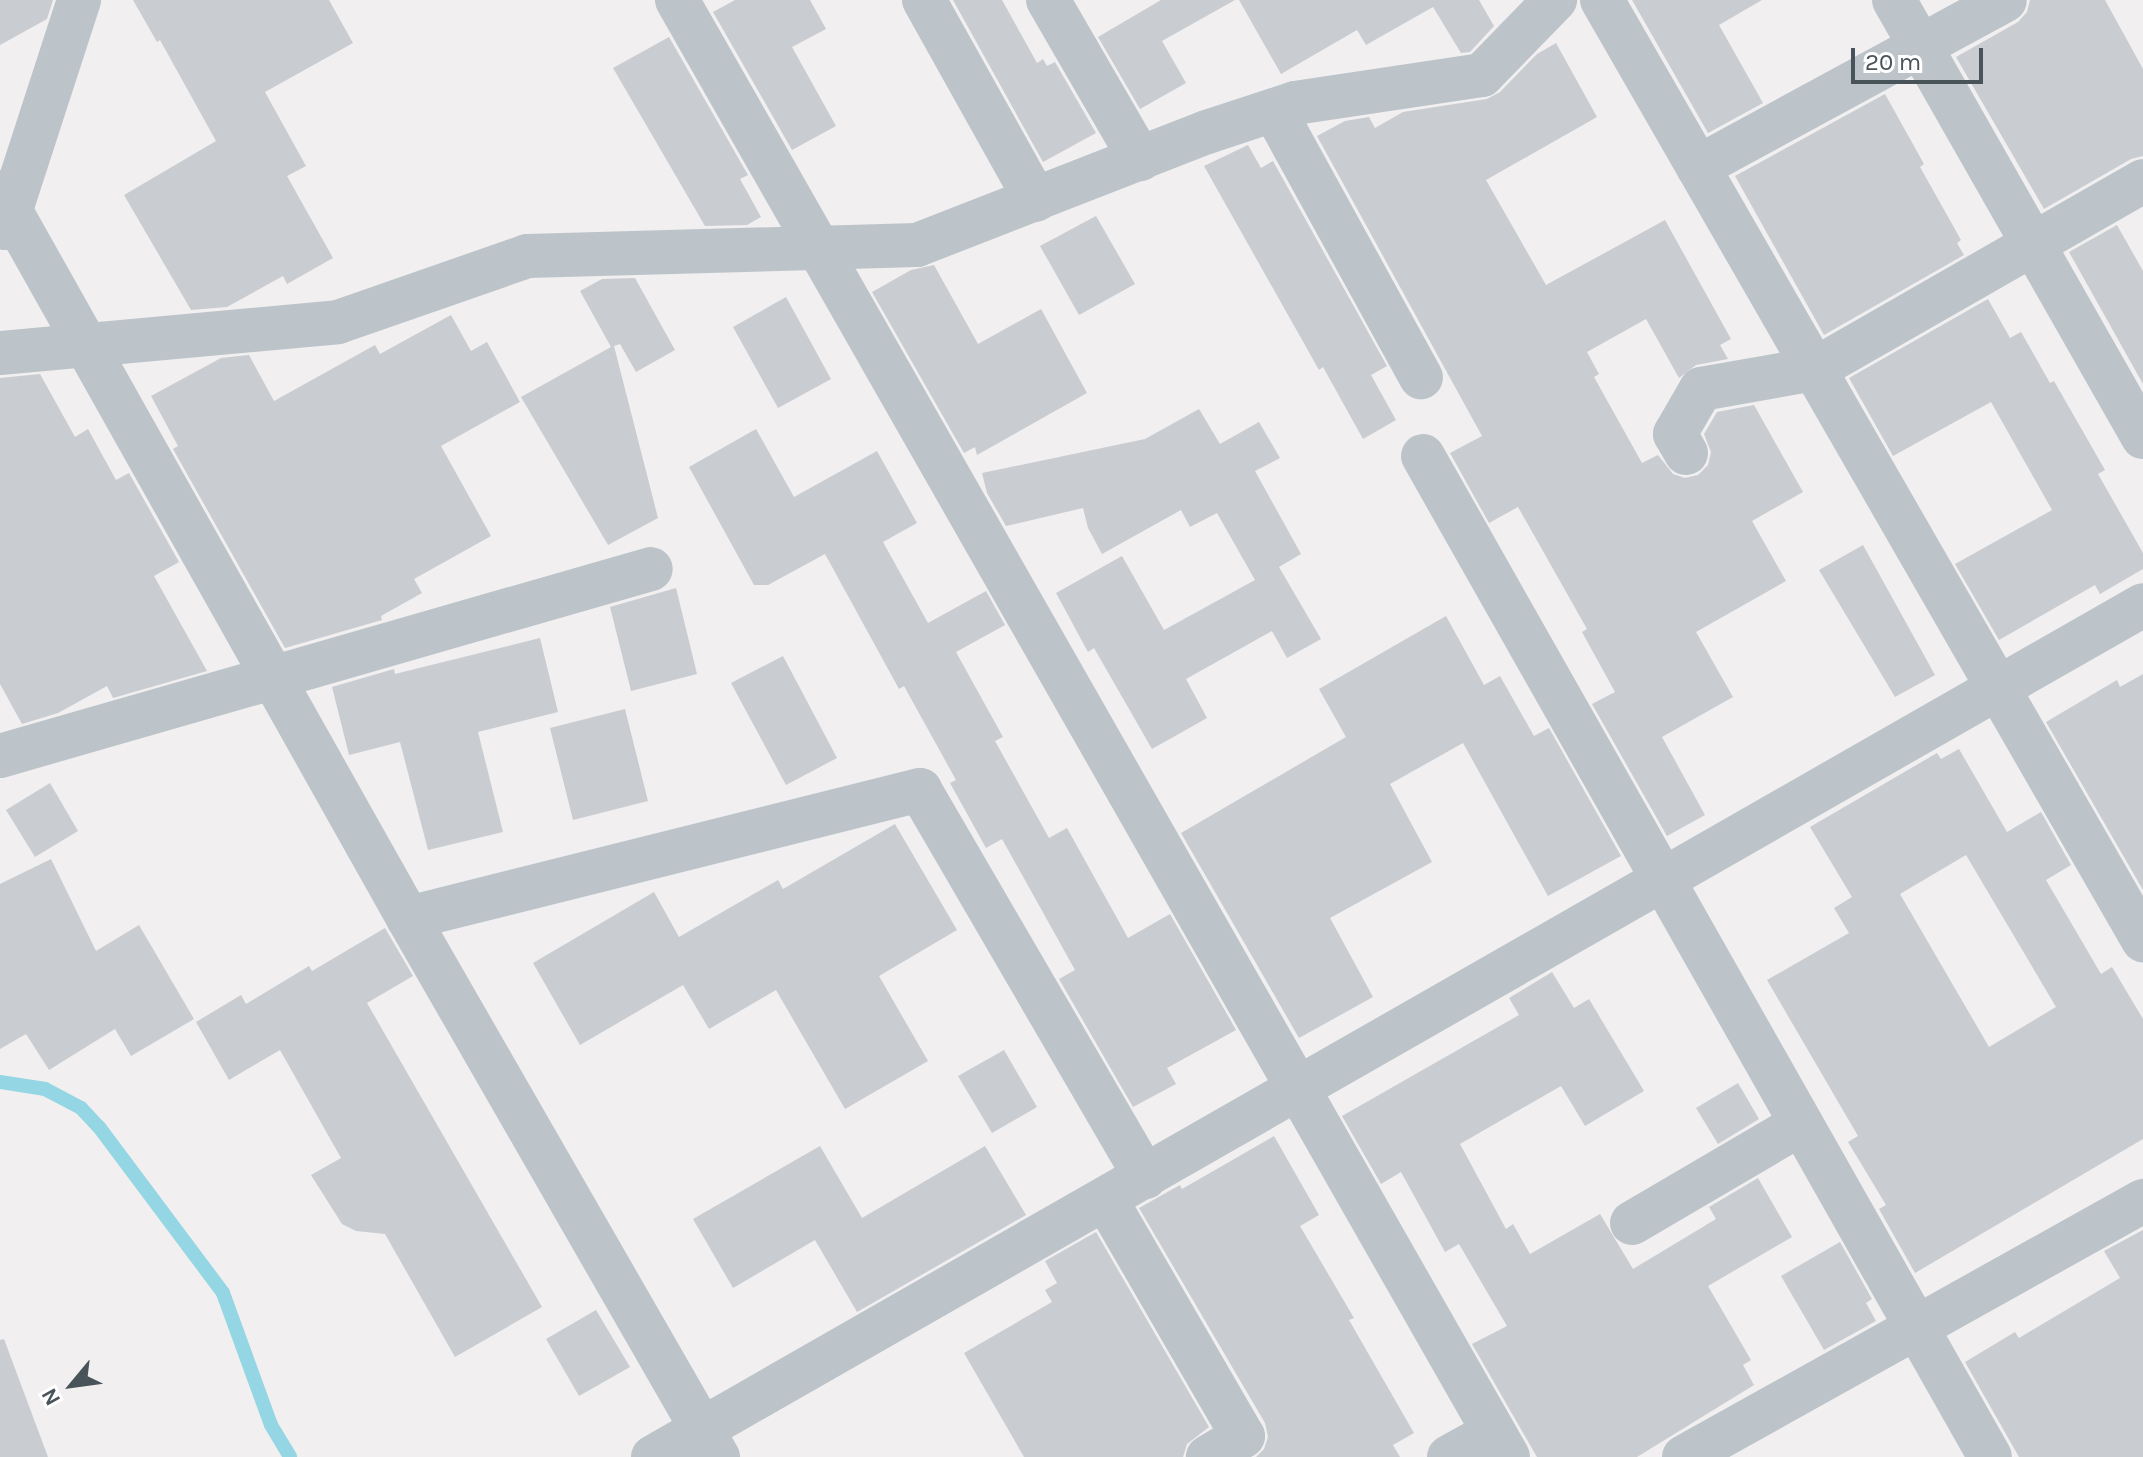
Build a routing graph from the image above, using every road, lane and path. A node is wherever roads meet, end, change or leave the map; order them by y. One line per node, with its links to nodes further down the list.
1 (79, 0): 15 (street)
2 (677, 0): 17 (street)
3 (924, 0): 14 (street)
4 (1048, 0): 11 (street)
5 (1555, 0): 10 (street)
6 (1602, 0): 12 (street)
7 (1894, 0): 9 (street)
8 (2005, 0): 9 (street)
9 (1922, 48): 12 (street); 16 (street)
10 (1274, 110): 11 (street); 21 (street)
11 (1140, 159): 14 (street)
12 (1698, 167): 20 (street)
13 (2143, 181): 16 (street)
14 (1036, 200): 17 (street)
15 (4, 215): 18 (street)
16 (2033, 245): 20 (street); 22 (street)
17 (821, 249): 18 (street); 33 (street)
18 (86, 343): 19 (street); 27 (street)
19 (0, 353)
20 (1815, 369): 23 (street); 28 (street)
21 (1421, 377)
22 (2143, 437)
23 (1686, 453)
24 (1423, 456): 30 (street)
25 (651, 569): 27 (street)
26 (2143, 605): 28 (street)
27 (274, 679): 29 (street); 31 (street)
28 (1999, 689): 30 (street); 32 (street)
29 (0, 756)
30 (1663, 881): 33 (street); 34 (street)
31 (408, 918): 35 (street); 40 (street)
32 (2143, 940)
33 (1299, 1088): 35 (street); 41 (street)
34 (1801, 1124): 38 (street); 39 (street)
35 (1145, 1177): 36 (street)
36 (1106, 1200): 40 (street); 43 (street)
37 (2143, 1201): 39 (street)
38 (1632, 1223)
39 (1917, 1329): 45 (street); 46 (street)
40 (710, 1443): 42 (street)
41 (1501, 1444): 44 (street)
42 (653, 1457)
43 (1208, 1457)
44 (1449, 1457)
45 (1684, 1457)
46 (1990, 1457)

